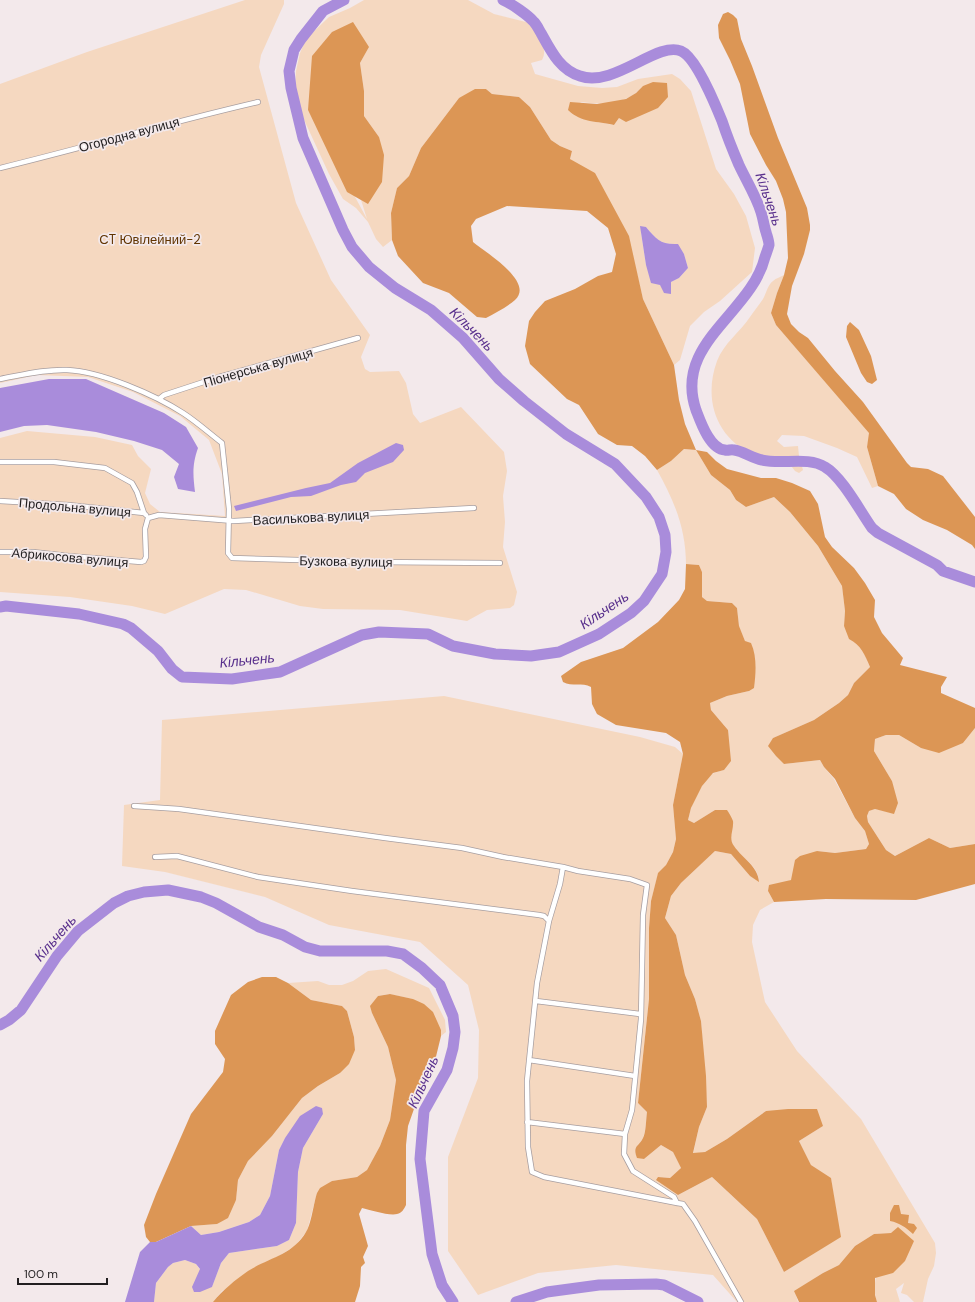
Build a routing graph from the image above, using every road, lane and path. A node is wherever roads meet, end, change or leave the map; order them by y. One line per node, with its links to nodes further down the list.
1 (258, 102): 2 (street, Огородна вулиця)
2 (0, 168)
3 (358, 338): 5 (street, Піонерська вулиця)
4 (0, 379): 5 (street, Бузкова вулиця)
5 (159, 400): 11 (street, Бузкова вулиця)
6 (0, 462): 9 (street)
7 (0, 501): 9 (street, Продольна вулиця)
8 (474, 508): 11 (street, Василькова вулиця)
9 (144, 513): 10 (street, Продольна вулиця)
10 (148, 518): 11 (street, Василькова вулиця); 12 (street, Абрикосова вулиця)
11 (228, 520): 13 (street, Бузкова вулиця)
12 (0, 552)
13 (500, 563)
14 (134, 806): 16 (street)
15 (155, 857): 17 (street)
16 (563, 867): 17 (street); 19 (street)
17 (549, 921): 18 (street)
18 (536, 1001): 19 (street); 20 (street)
19 (640, 1014): 21 (street)
20 (530, 1060): 21 (street); 22 (street)
21 (635, 1076): 23 (street)
22 (527, 1122): 23 (street); 24 (street)
23 (625, 1134): 24 (street)
24 (677, 1203): 25 (street)
25 (741, 1302)

